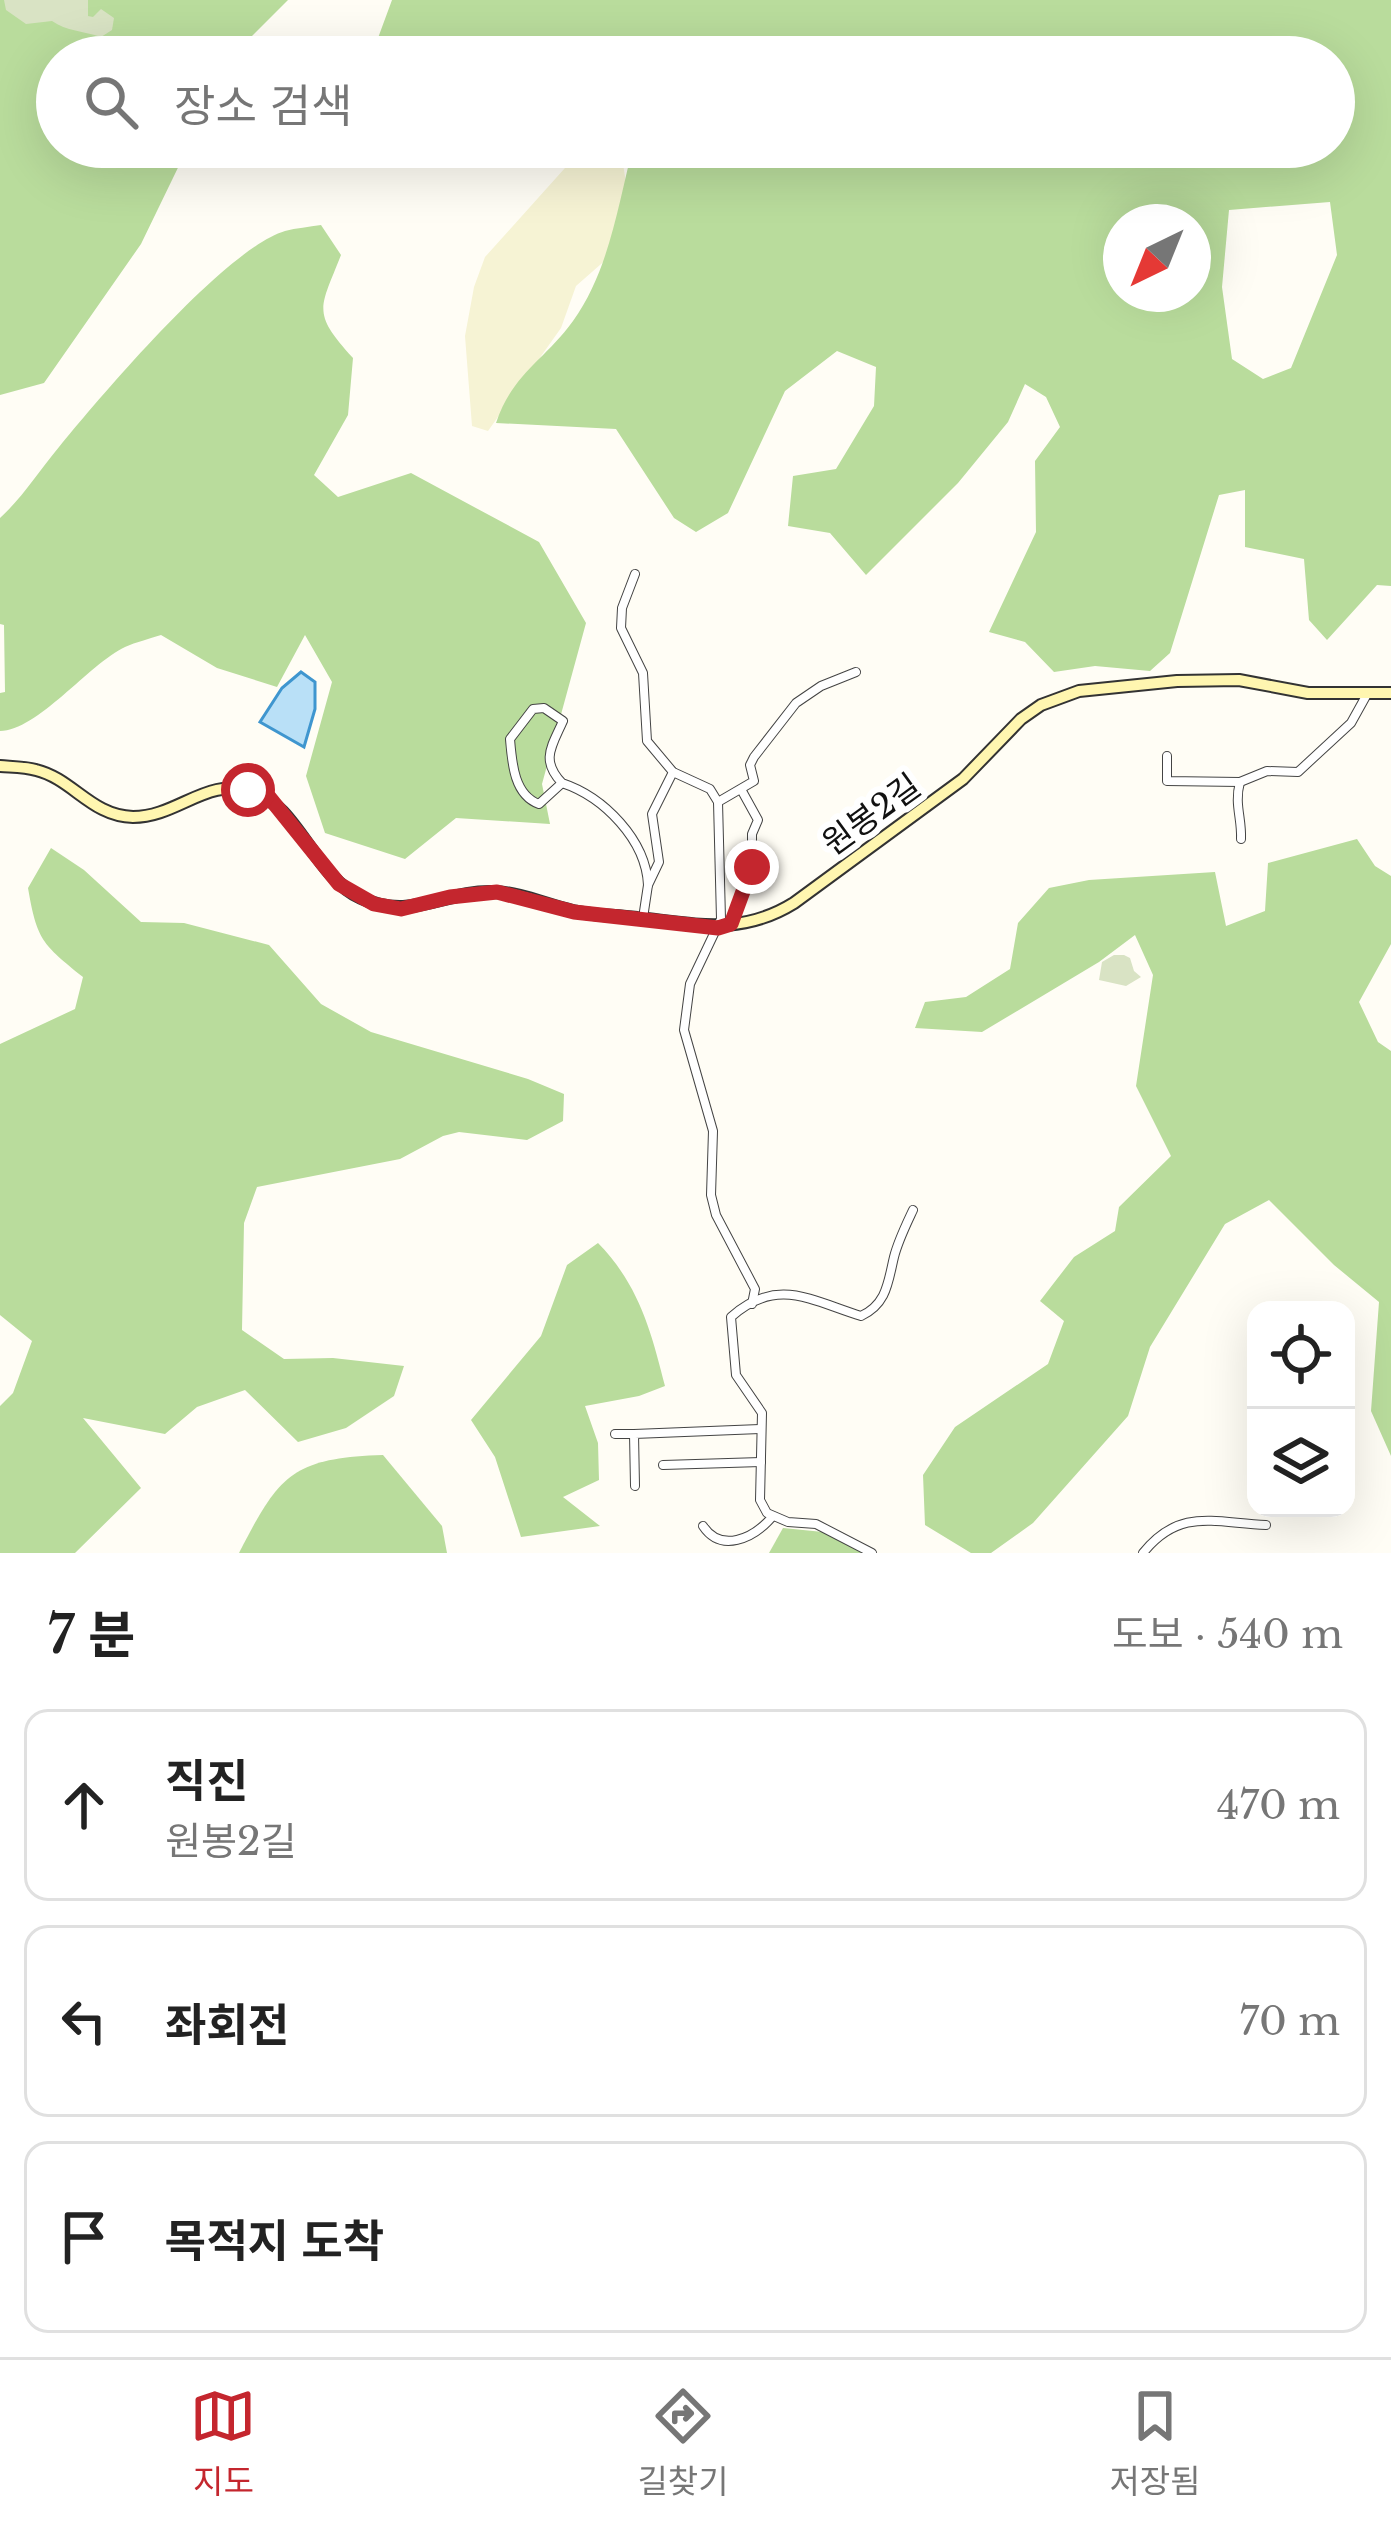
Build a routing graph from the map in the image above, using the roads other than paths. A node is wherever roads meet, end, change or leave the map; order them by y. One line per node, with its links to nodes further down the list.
1 (635, 574): 7 (street)
2 (856, 672): 10 (street)
3 (1391, 693): 4 (main road, 원봉2길)
4 (1366, 695): 8 (street); 15 (main road, 원봉2길)
5 (1167, 756): 8 (street)
6 (0, 766): 14 (main road, 원봉2길)
7 (673, 772): 11 (street); 13 (street)
8 (1240, 782): 12 (street)
9 (562, 784): 9 (street); 13 (street)
10 (741, 790): 11 (street); 15 (street)
11 (718, 802): 15 (street)
12 (1241, 839)
13 (648, 885): 14 (street)
14 (643, 918): 15 (main road, 원봉2길)
15 (725, 926): 17 (street)
16 (913, 1210): 17 (street)
17 (752, 1304): 18 (street)
18 (760, 1429): 20 (street); 21 (street)
19 (615, 1434): 20 (street)
20 (634, 1434): 23 (street)
21 (761, 1462): 22 (street); 24 (street)
22 (663, 1466)
23 (635, 1486)
24 (772, 1517): 26 (street); 27 (street)
25 (1266, 1525): 28 (street)
26 (703, 1526)
27 (872, 1553)
28 (1143, 1553)

